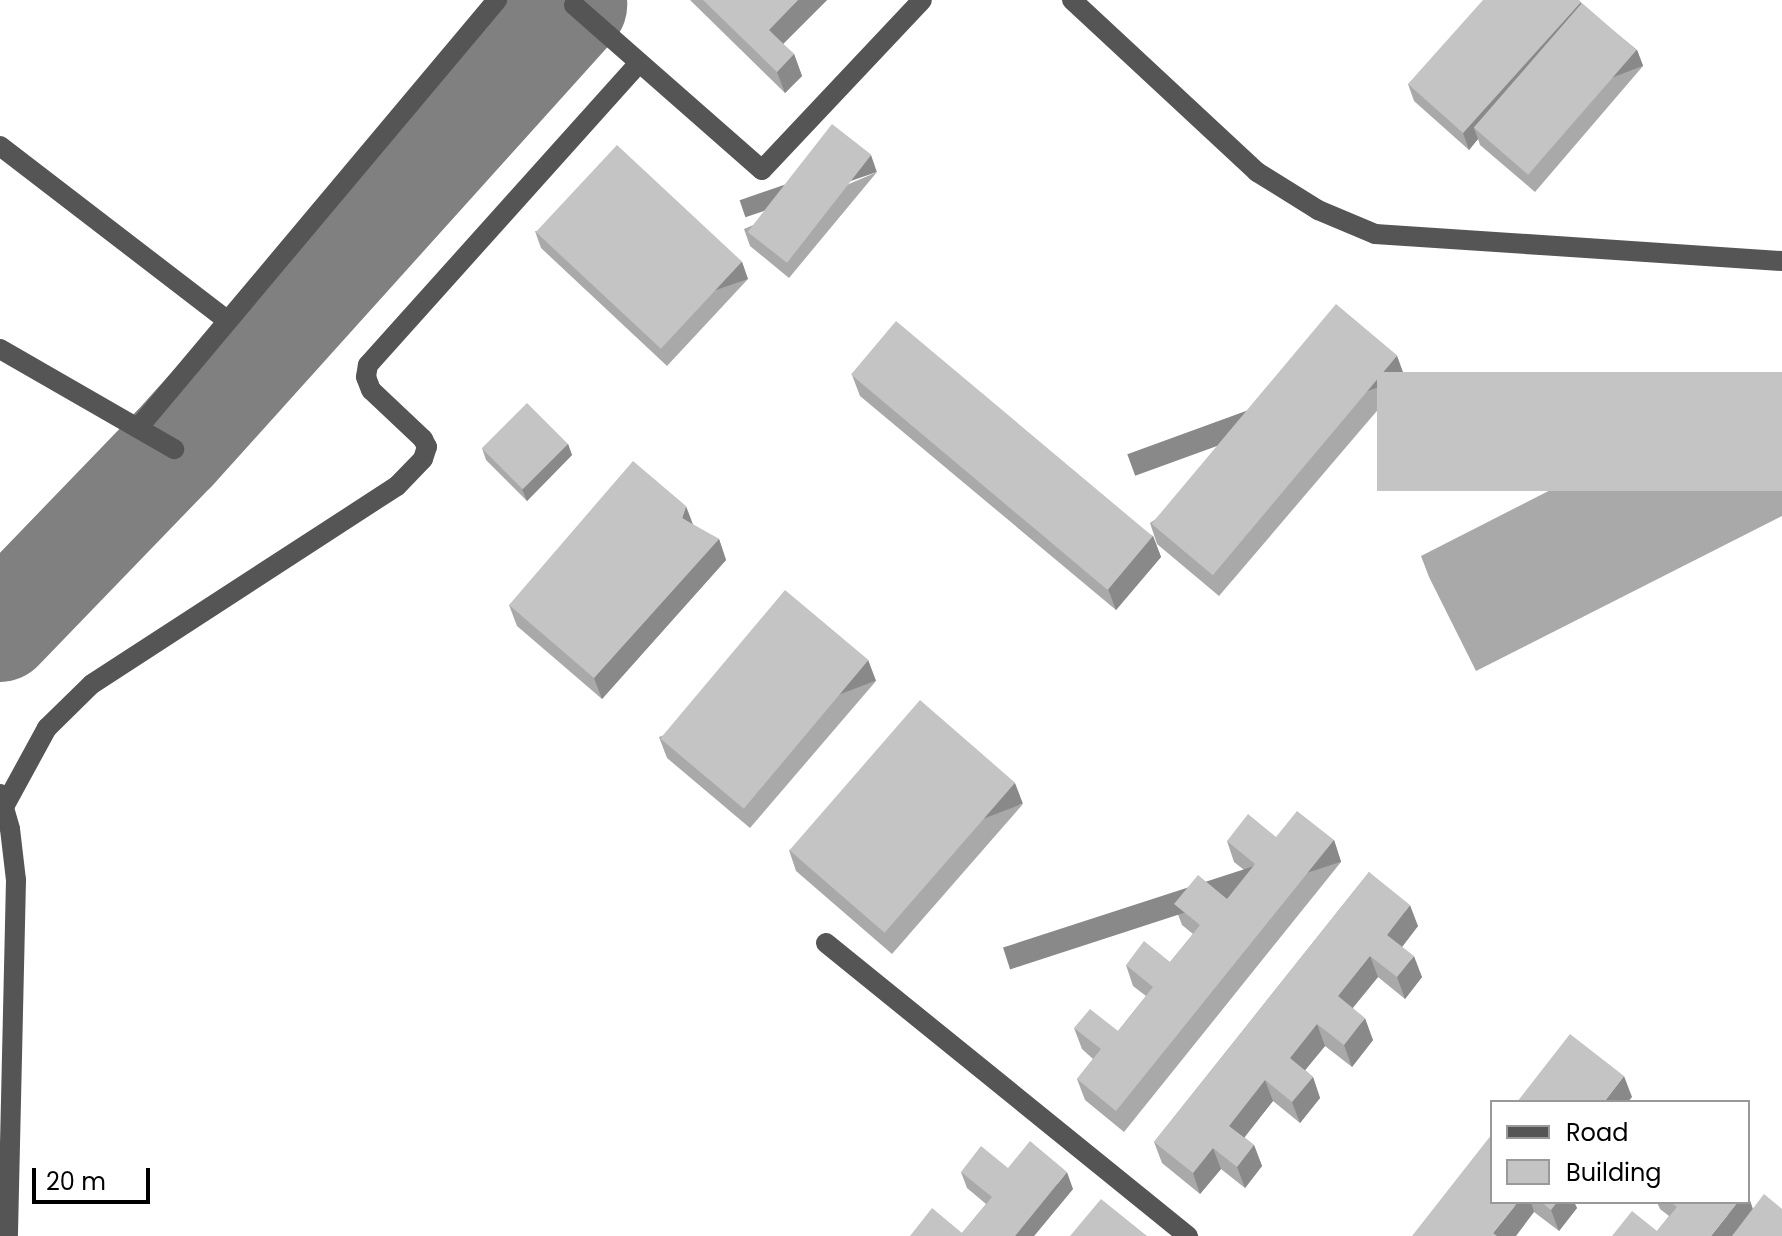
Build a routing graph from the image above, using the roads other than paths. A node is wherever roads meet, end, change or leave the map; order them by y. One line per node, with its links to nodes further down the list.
1 (497, 0): 8 (street)
2 (922, 0): 5 (street)
3 (1072, 0): 7 (street)
4 (574, 5): 5 (street)
5 (639, 63): 12 (street)
6 (0, 146): 8 (street)
7 (1782, 261)
8 (228, 321): 10 (street)
9 (0, 349): 10 (street)
10 (138, 428): 11 (street)
11 (174, 449)
12 (3, 799): 14 (street)
13 (826, 943): 15 (street)
14 (8, 1236)
15 (1188, 1236)

